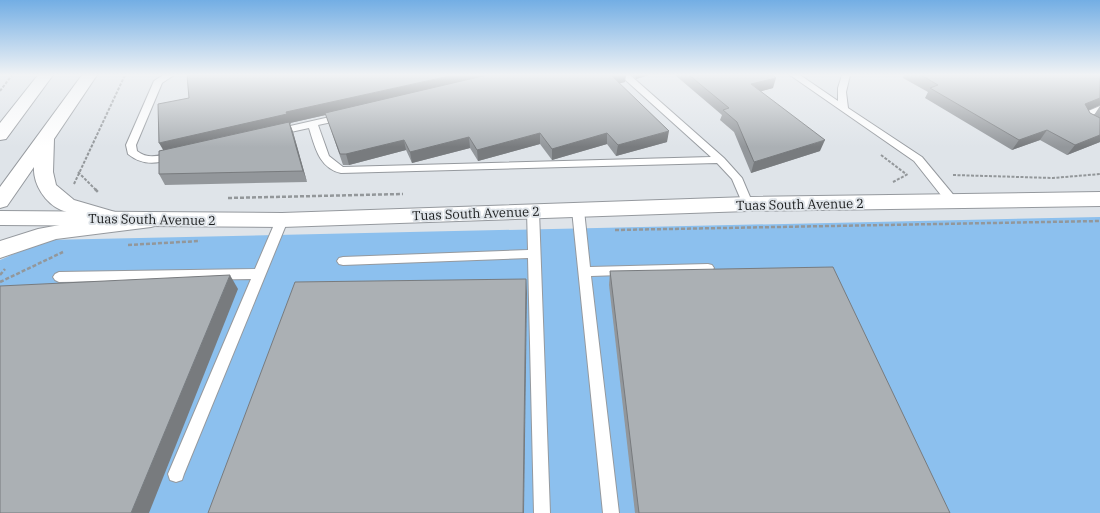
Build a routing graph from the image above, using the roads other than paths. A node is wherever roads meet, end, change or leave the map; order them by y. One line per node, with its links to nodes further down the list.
1 (28, 99): 12 (street)
2 (73, 99): 14 (street)
3 (150, 99): 15 (lane)
4 (651, 99): 16 (lane)
5 (829, 99): 7 (lane)
6 (843, 99): 7 (lane)
7 (844, 109): 19 (lane)
8 (1100, 109): 11 (lane)
9 (352, 115): 10 (lane)
10 (313, 124): 13 (lane); 16 (lane)
11 (1100, 127)
12 (0, 135)
13 (267, 135)
14 (45, 139): 18 (street); 24 (street)
15 (183, 154)
16 (720, 160): 20 (lane)
17 (1100, 199): 19 (street, Tuas South Avenue 2)
18 (0, 201)
19 (952, 201): 20 (street, Tuas South Avenue 2)
20 (748, 204): 21 (street, Tuas South Avenue 2)
21 (578, 210): 22 (street, Tuas South Avenue 2); 31 (lane)
22 (533, 211): 26 (street, Tuas South Avenue 2); 28 (lane)
23 (0, 218): 24 (street, Tuas South Avenue 2)
24 (115, 219): 25 (street, Tuas South Avenue 2)
25 (150, 220): 26 (street, Tuas South Avenue 2); 27 (street)
26 (282, 220): 32 (lane)
27 (0, 250)
28 (534, 254): 29 (lane); 35 (lane)
29 (343, 260)
30 (708, 268): 31 (lane)
31 (584, 272): 36 (lane)
32 (258, 274): 33 (lane); 34 (lane)
33 (59, 277)
34 (176, 474)
35 (542, 513)
36 (611, 513)

